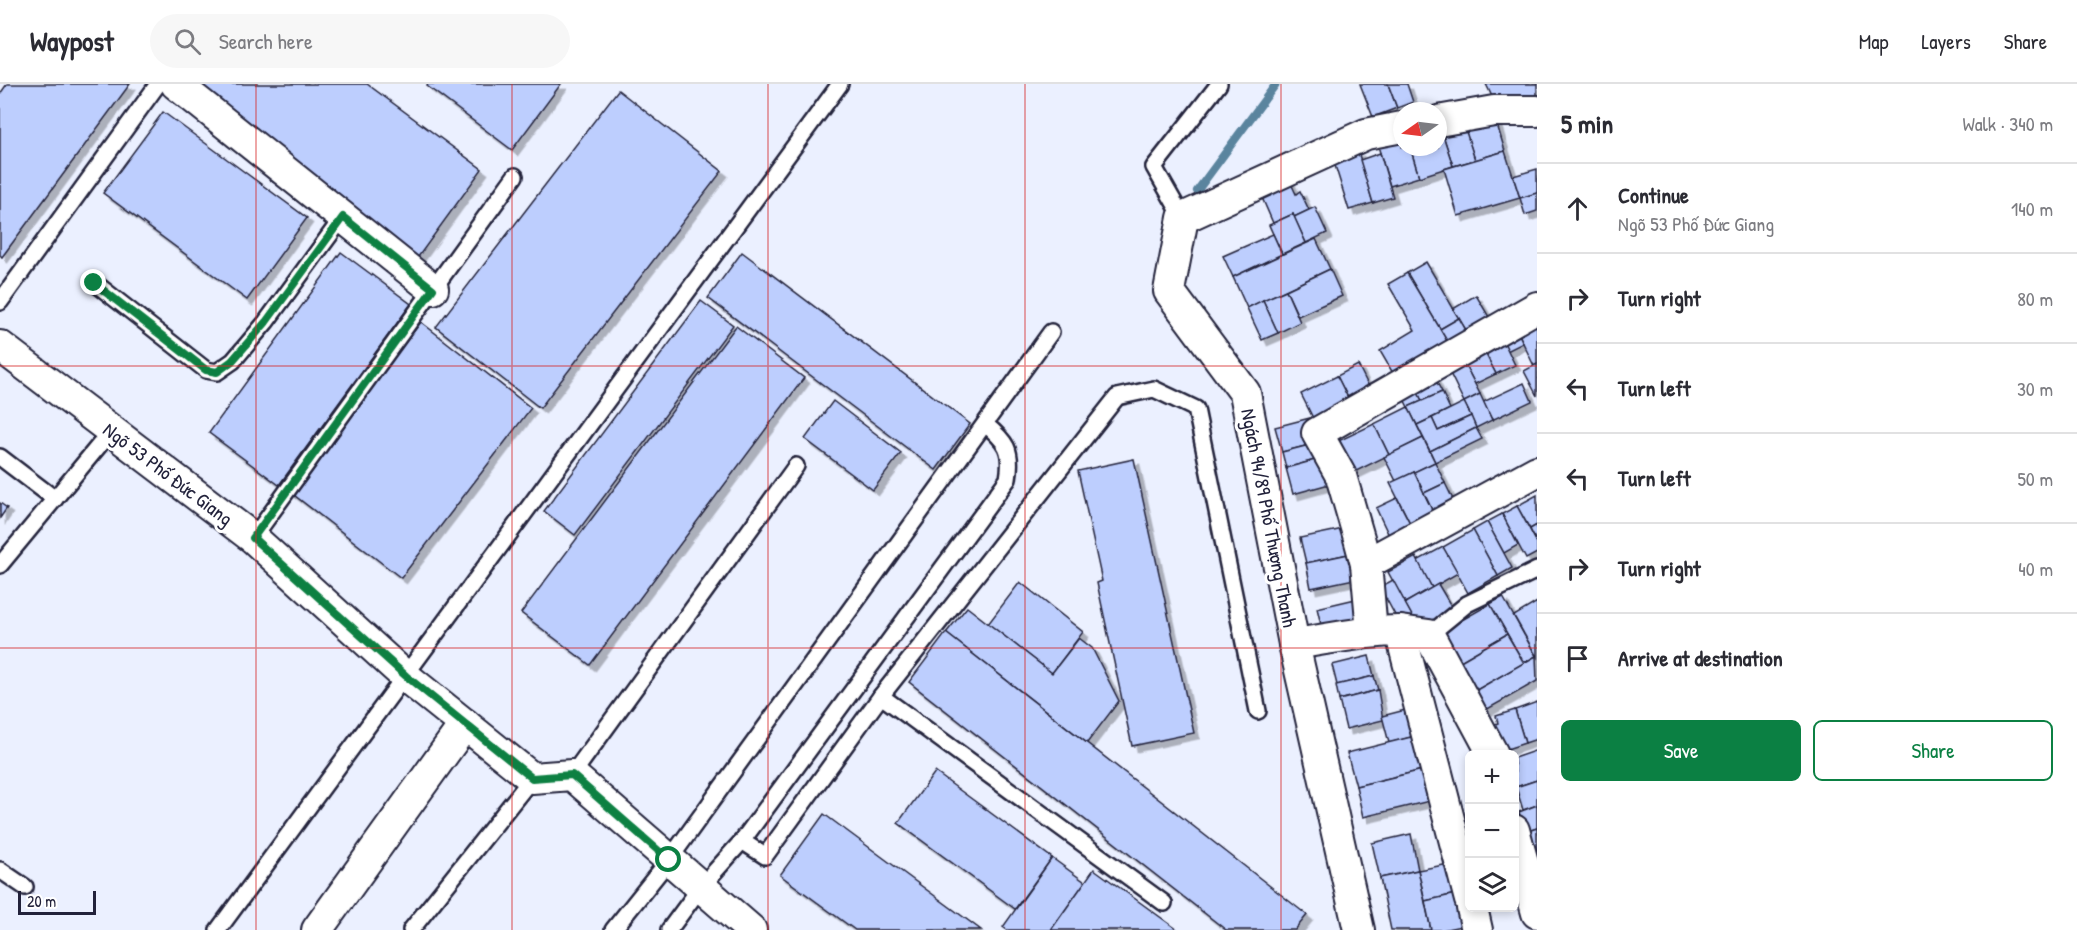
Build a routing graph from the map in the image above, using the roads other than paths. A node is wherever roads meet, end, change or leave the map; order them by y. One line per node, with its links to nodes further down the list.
1 (158, 84): 13 (lane)
2 (176, 84): 9 (street)
3 (840, 84): 29 (lane)
4 (1219, 84): 10 (lane)
5 (1537, 111): 6 (street)
6 (1447, 119)
7 (1393, 129): 10 (street)
8 (515, 176): 12 (lane)
9 (343, 217): 11 (lane); 12 (street)
10 (1183, 218): 28 (street, Ngách 94/89 Phố Thượng Thanh)
11 (94, 283)
12 (433, 289): 23 (lane)
13 (0, 302)
14 (1537, 307): 24 (street)
15 (1051, 332): 17 (lane)
16 (0, 346): 18 (street, Ngõ 53 Phố Đức Giang)
17 (985, 424): 36 (lane); 38 (lane)
18 (111, 431): 22 (lane); 23 (street, Ngõ 53 Phố Đức Giang)
19 (0, 457): 22 (lane)
20 (796, 466): 34 (lane)
21 (1537, 471): 24 (street)
22 (55, 499): 25 (lane)
23 (253, 538): 29 (street, Ngõ 53 Phố Đức Giang)
24 (1366, 564): 27 (street)
25 (0, 565)
26 (1537, 570): 27 (lane)
27 (1400, 632): 28 (street); 33 (street); 40 (street)
28 (1294, 644): 52 (street, Ngách 94/89 Phố Thượng Thanh)
29 (406, 676): 32 (street, Ngõ 53 Phố Đức Giang); 46 (lane)
30 (881, 696): 31 (lane); 36 (lane); 43 (lane)
31 (1258, 711)
32 (465, 724): 35 (street, Ngõ 53 Phố Đức Giang); 47 (street)
33 (1489, 750)
34 (572, 775): 35 (street); 38 (street)
35 (532, 778): 48 (lane)
36 (742, 841): 42 (lane)
37 (1519, 845): 45 (street)
38 (669, 860): 42 (street); 49 (lane)
39 (0, 870): 41 (lane)
40 (1465, 881)
41 (25, 887)
42 (700, 888): 50 (lane); 51 (street)
43 (1164, 903)
44 (1473, 912): 53 (street)
45 (1537, 913)
46 (218, 930)
47 (317, 930)
48 (411, 930)
49 (613, 930)
50 (669, 930)
51 (751, 930)
52 (1359, 930)
53 (1477, 930)

